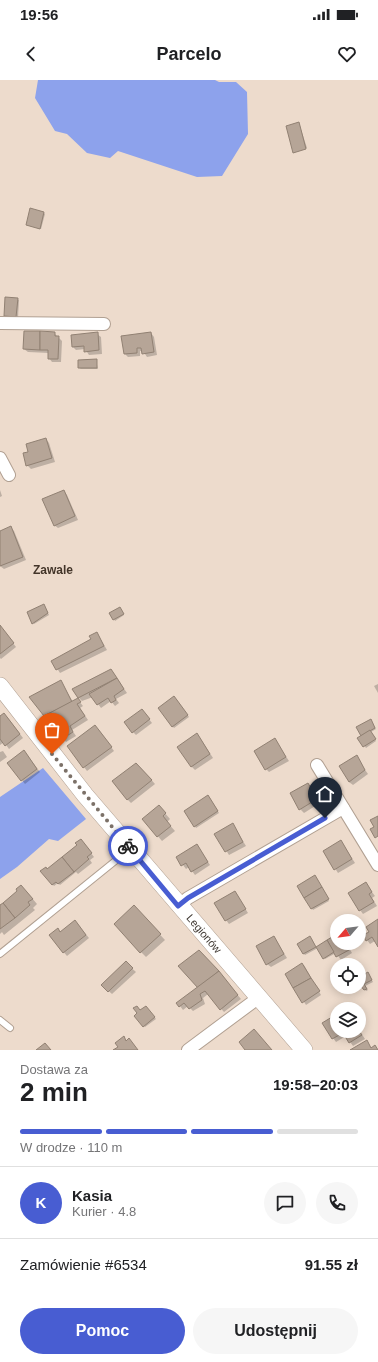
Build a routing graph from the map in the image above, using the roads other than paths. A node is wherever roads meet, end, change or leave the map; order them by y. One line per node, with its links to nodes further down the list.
1 (0, 323): 2 (street)
2 (104, 324)
3 (0, 458): 4 (street)
4 (9, 475)
5 (0, 686): 8 (street, Legionów)
6 (317, 765): 7 (street)
7 (343, 808): 9 (street); 10 (street)
8 (130, 849): 10 (street, Legionów); 11 (lane)
9 (378, 865)
10 (178, 906): 12 (street, Legionów)
11 (0, 954)
12 (258, 998): 15 (street); 16 (street, Legionów)
13 (0, 1020): 14 (lane)
14 (10, 1028)
15 (188, 1050)
16 (304, 1050)

